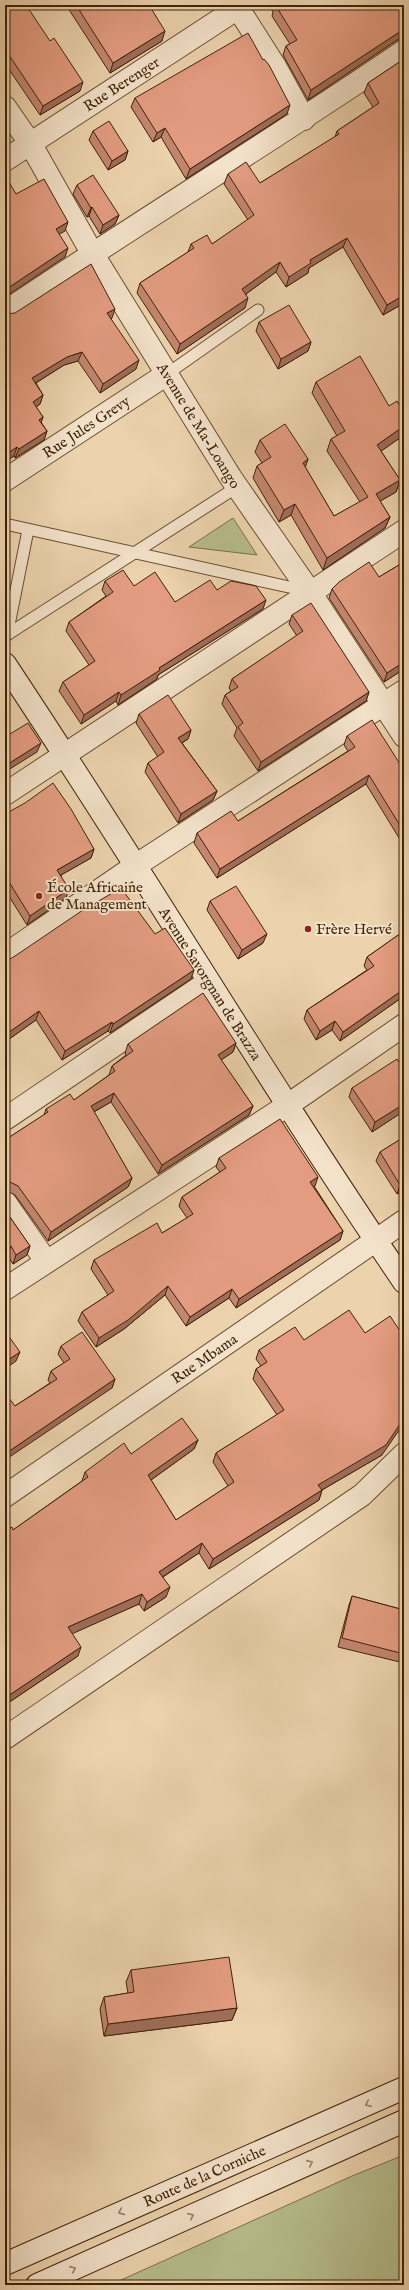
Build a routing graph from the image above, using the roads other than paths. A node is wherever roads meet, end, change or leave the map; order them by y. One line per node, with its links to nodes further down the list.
1 (237, 6): 4 (street); 5 (street, Rue Berenger)
2 (404, 50): 4 (street)
3 (5, 107): 5 (street, Avenue de Ma-Loango)
4 (304, 119): 7 (street)
5 (30, 143): 6 (street, Rue Berenger); 7 (street, Avenue de Ma-Loango)
6 (5, 160)
7 (92, 253): 9 (street); 10 (street, Avenue de Ma-Loango)
8 (258, 310): 10 (lane)
9 (5, 312)
10 (167, 374): 11 (street, Rue Jules Grevy); 12 (street, Avenue de Ma-Loango)
11 (5, 480)
12 (237, 487): 16 (lane); 17 (street, Avenue de Ma-Loango)
13 (5, 524): 14 (lane)
14 (28, 530): 16 (lane); 18 (lane)
15 (404, 531): 17 (street)
16 (136, 553): 17 (lane); 18 (lane)
17 (310, 592): 21 (street, Avenue de Ma-Loango); 23 (street)
18 (6, 636)
19 (5, 664): 23 (street, Avenue Savorgnan de Brazza)
20 (404, 691): 21 (street)
21 (383, 704): 22 (street, Avenue de Ma-Loango); 25 (street)
22 (404, 736)
23 (64, 753): 24 (street); 25 (street, Avenue Savorgnan de Brazza)
24 (5, 794)
25 (135, 866): 26 (street); 27 (street, Avenue Savorgnan de Brazza)
26 (5, 955)
27 (208, 982): 29 (street, Avenue Savorgnan de Brazza); 30 (street)
28 (404, 1025): 29 (street)
29 (288, 1105): 33 (street, Avenue Savorgnan de Brazza); 34 (street)
30 (5, 1119)
31 (5, 1202): 34 (street)
32 (404, 1221): 33 (street, Rue Mbama)
33 (376, 1241): 35 (street, Avenue Savorgnan de Brazza); 38 (street, Rue Mbama)
34 (46, 1262): 36 (street)
35 (404, 1282)
36 (5, 1289)
37 (404, 1454): 39 (street)
38 (5, 1496)
39 (5, 1738)
40 (404, 2088): 42 (street, Route de la Corniche, one-way to 42)
41 (404, 2121): 43 (street, Route de la Corniche, one-way to 41)
42 (5, 2264)
43 (37, 2285)

